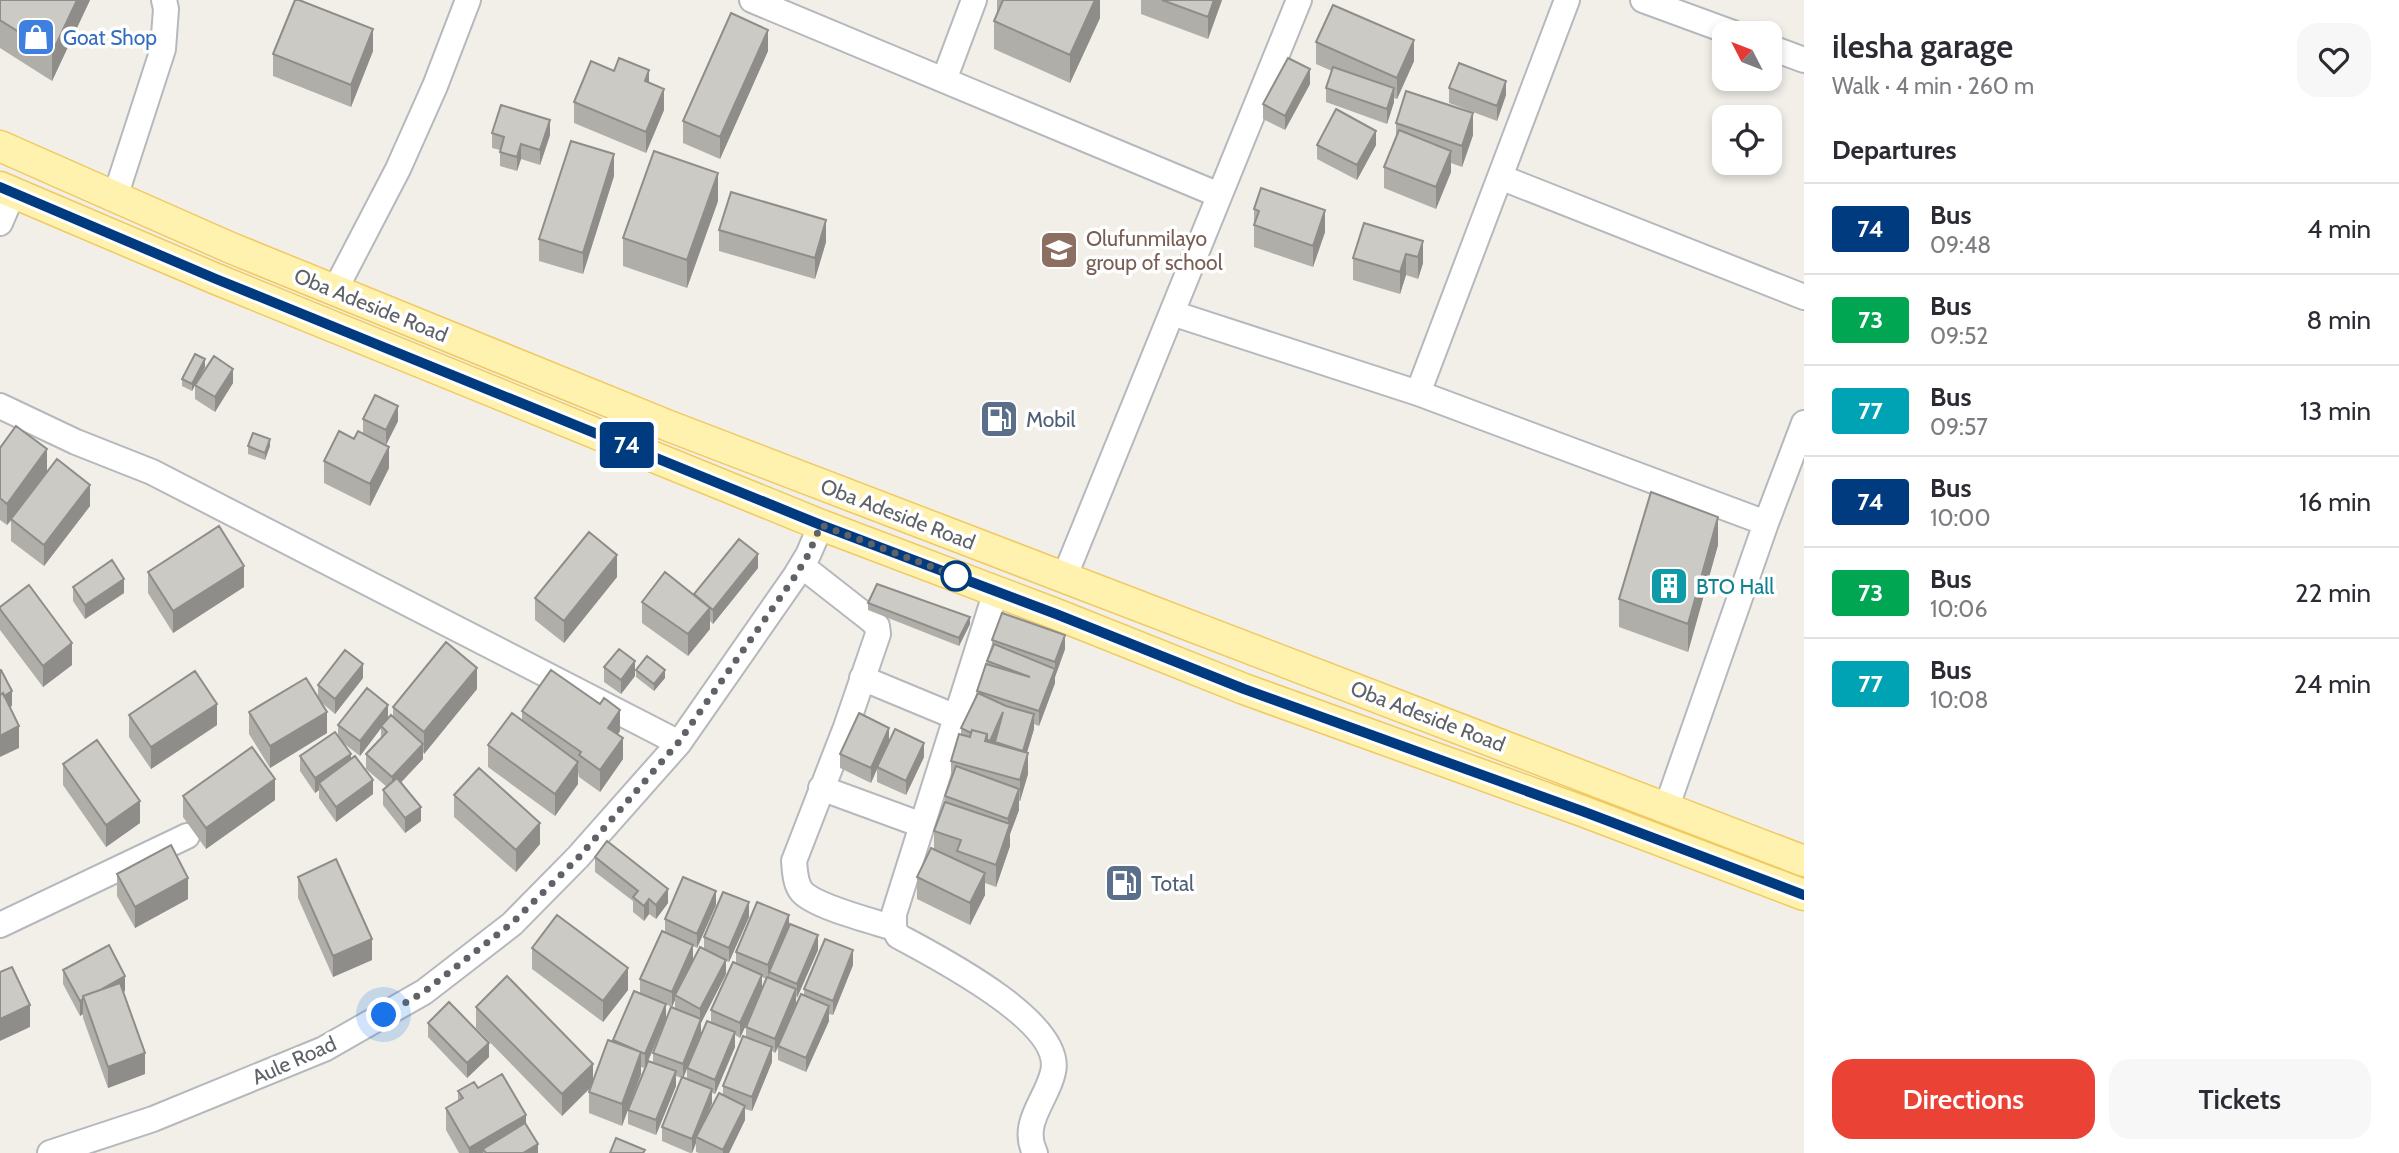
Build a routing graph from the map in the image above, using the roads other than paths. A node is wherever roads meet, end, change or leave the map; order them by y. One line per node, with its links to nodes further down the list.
1 (164, 0): 16 (street)
2 (468, 0): 18 (street)
3 (752, 0): 11 (street)
4 (974, 0): 11 (street)
5 (1299, 0): 15 (street)
6 (1567, 0): 13 (street)
7 (1643, 0): 8 (street)
8 (1712, 25)
9 (1782, 52): 10 (street)
10 (1804, 60)
11 (944, 80): 15 (street)
12 (0, 146): 16 (main road, Oba Adeside Road)
13 (1500, 177): 19 (street); 21 (street)
14 (7, 190): 17 (street); 25 (main road)
15 (1219, 195): 20 (street)
16 (115, 197): 18 (main road, Oba Adeside Road)
17 (0, 223)
18 (335, 290): 27 (main road, Oba Adeside Road)
19 (1804, 297)
20 (1172, 313): 21 (street); 27 (street)
21 (1418, 393): 24 (street)
22 (0, 406): 31 (street)
23 (1804, 423): 24 (street)
24 (1766, 523): 34 (street)
25 (821, 525): 26 (street, Aule Road); 28 (main road)
26 (802, 566): 29 (street); 31 (street, Aule Road)
27 (1065, 578): 32 (main road, Oba Adeside Road)
28 (996, 591): 30 (street); 35 (main road)
29 (862, 678): 30 (street); 33 (street)
30 (956, 717): 36 (street)
31 (678, 743): 42 (street, Aule Road)
32 (1594, 779): 34 (main road, Oba Adeside Road); 35 (main road)
33 (821, 788): 36 (street); 41 (street)
34 (1666, 810): 38 (main road, Oba Adeside Road)
35 (1582, 811): 39 (main road)
36 (922, 825): 41 (street)
37 (187, 836): 40 (street)
38 (1804, 861)
39 (1804, 895)
40 (0, 925)
41 (894, 928): 43 (street)
42 (50, 1153)
43 (1035, 1153)

